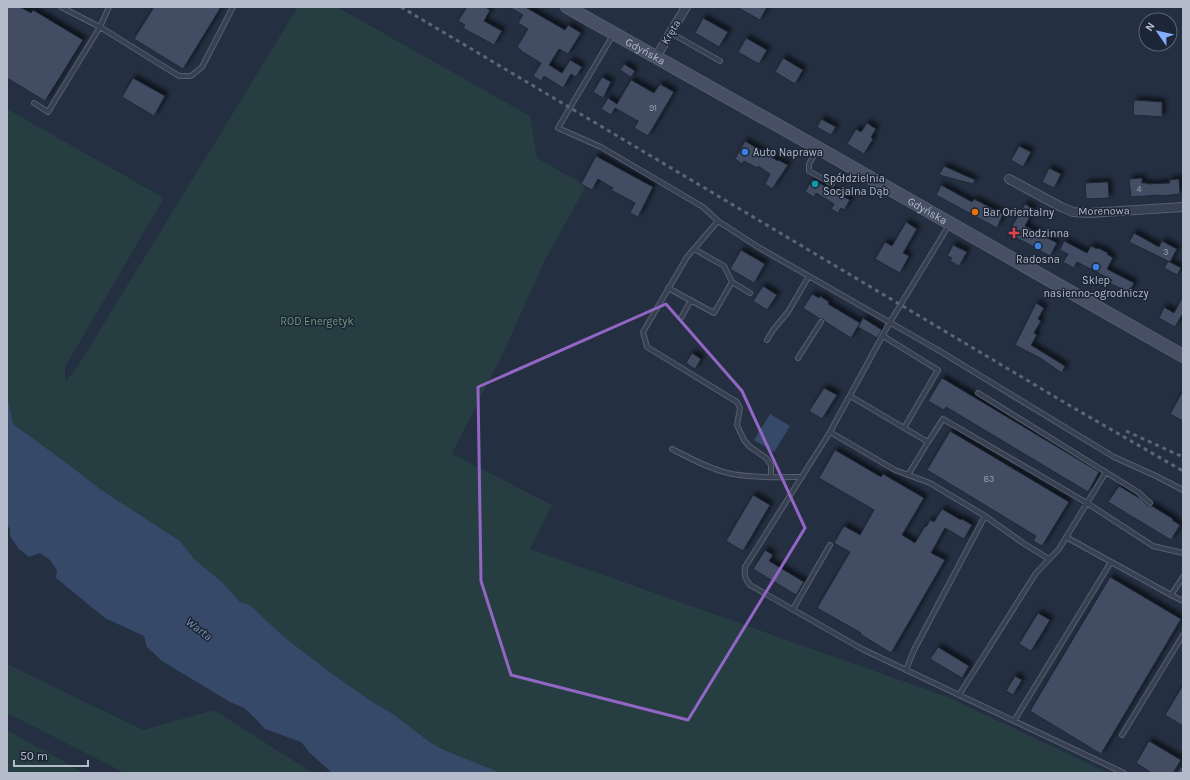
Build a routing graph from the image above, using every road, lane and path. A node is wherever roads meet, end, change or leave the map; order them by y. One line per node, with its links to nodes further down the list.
1 (60, 7): 6 (lane)
2 (109, 7): 6 (lane)
3 (233, 7): 6 (lane)
4 (567, 7): 7 (main road, Gdyńska)
5 (686, 7): 8 (street, Kręta)
6 (100, 27): 11 (lane)
7 (615, 33): 9 (main road, Gdyńska); 16 (lane)
8 (671, 33): 9 (street, Kręta); 10 (lane)
9 (656, 57): 12 (main road, Gdyńska)
10 (720, 61)
11 (34, 103)
12 (818, 148): 14 (lane); 17 (main road, Gdyńska)
13 (1009, 179): 15 (street, Morenowa)
14 (832, 184)
15 (1183, 207)
16 (718, 221): 18 (lane); 19 (lane)
17 (950, 223): 26 (lane); 29 (main road, Gdyńska)
18 (694, 249): 20 (lane); 21 (lane)
19 (809, 276): 26 (lane); 28 (lane)
20 (732, 282): 22 (lane); 23 (lane)
21 (668, 288): 23 (lane); 39 (lane)
22 (750, 293)
23 (691, 300): 24 (lane)
24 (681, 318)
25 (821, 322): 30 (lane)
26 (890, 322): 27 (lane); 41 (lane)
27 (883, 336): 32 (lane); 33 (lane)
28 (767, 340)
29 (1183, 356)
30 (798, 358)
31 (978, 393): 37 (lane)
32 (850, 396): 33 (lane); 34 (lane)
33 (904, 428): 35 (lane)
34 (830, 432): 38 (lane); 40 (lane)
35 (928, 442): 38 (lane); 42 (lane)
36 (672, 449): 39 (lane)
37 (1106, 472): 42 (lane); 43 (lane)
38 (908, 475): 44 (lane)
39 (771, 477): 40 (lane)
40 (802, 477): 53 (lane)
41 (1183, 490)
42 (1087, 503): 45 (lane); 47 (lane)
43 (1150, 503)
44 (985, 516): 48 (lane); 55 (lane)
45 (1066, 537): 48 (lane); 49 (lane)
46 (830, 545): 53 (lane)
47 (1183, 552)
48 (1050, 558): 56 (lane)
49 (1111, 562): 51 (lane); 57 (lane)
50 (1183, 577): 51 (lane)
51 (1171, 594): 52 (lane)
52 (1183, 601)
53 (792, 610): 55 (lane)
54 (1183, 635): 58 (lane)
55 (906, 670): 56 (lane)
56 (960, 696): 57 (lane)
57 (1014, 721): 59 (lane)
58 (1122, 735)
59 (1124, 773)

